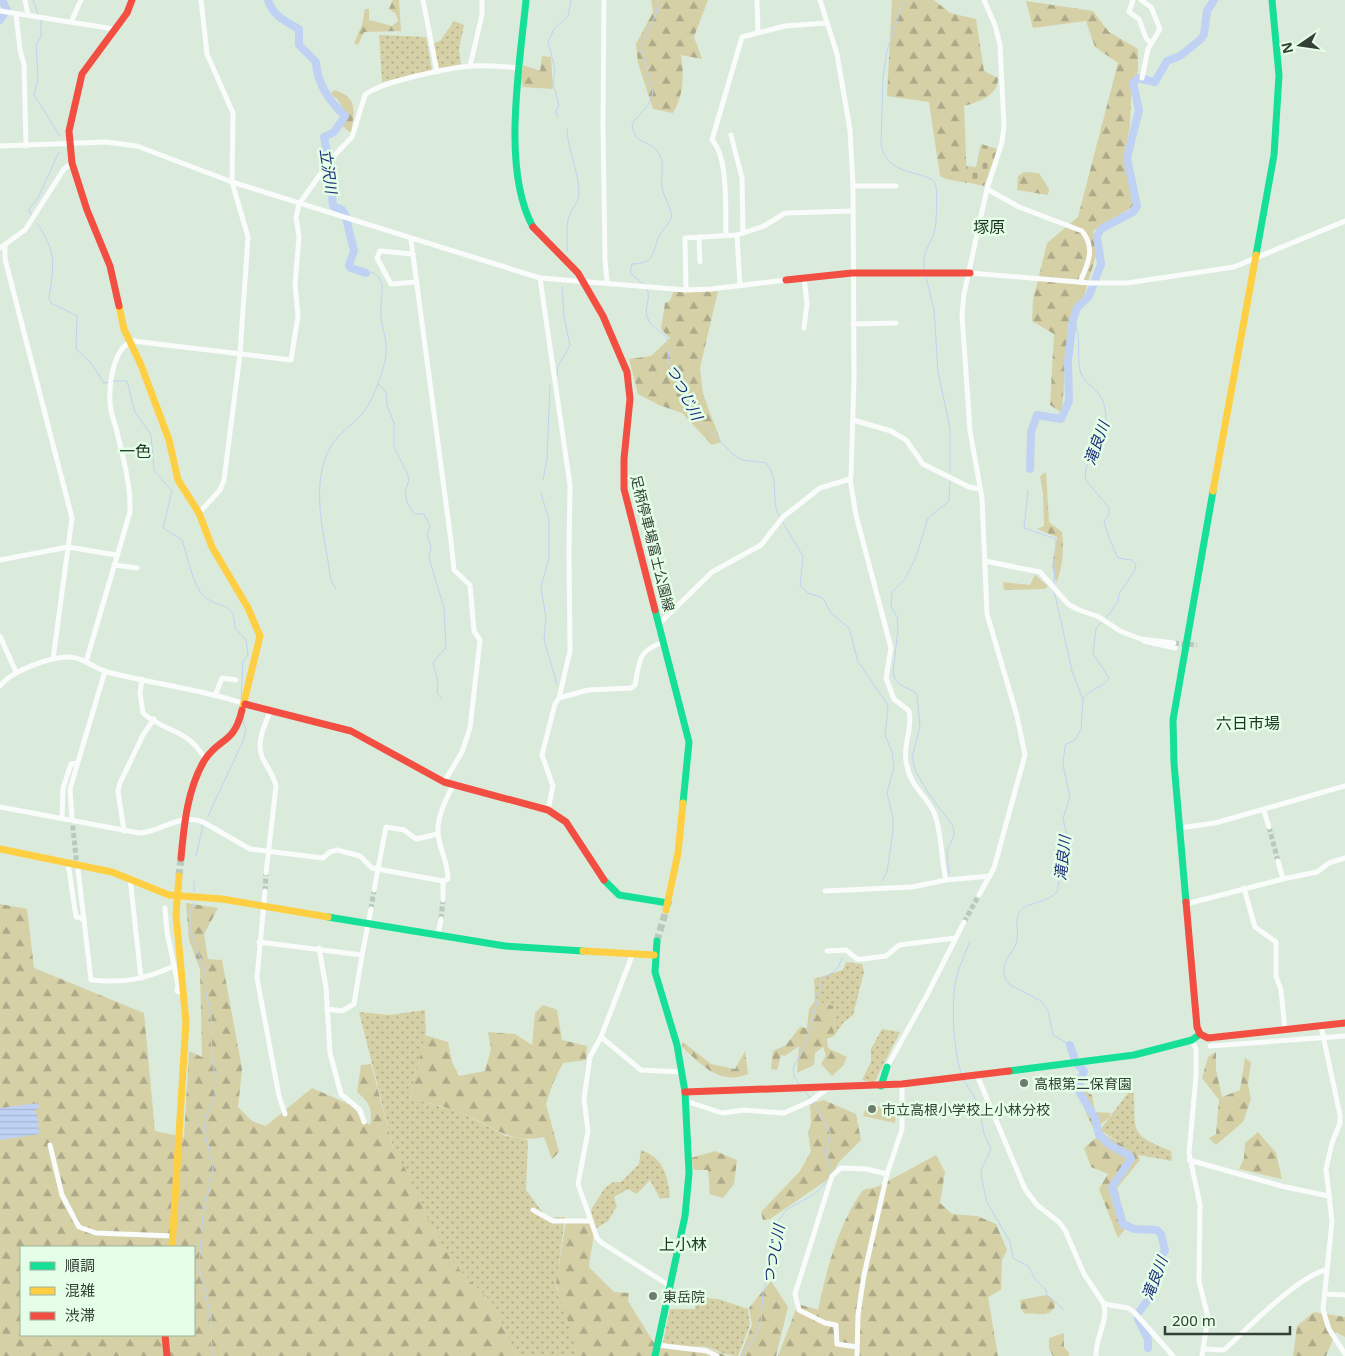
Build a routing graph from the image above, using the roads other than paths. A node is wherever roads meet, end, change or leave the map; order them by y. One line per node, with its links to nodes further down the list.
1 (25, 0): 18 (street)
2 (81, 0): 19 (street)
3 (132, 0): 21 (street)
4 (201, 0): 33 (street)
5 (423, 0): 26 (street)
6 (482, 0): 24 (street)
7 (526, 0): 25 (street, 足柄停車場富士公園線)
8 (604, 0): 55 (street)
9 (757, 0): 22 (street)
10 (820, 0): 20 (street)
11 (984, 0): 36 (street)
12 (1132, 0): 23 (street)
13 (1141, 0): 15 (street)
14 (1272, 0): 46 (street)
15 (1150, 3): 23 (street)
16 (0, 11): 17 (street)
17 (14, 13): 18 (street); 31 (street)
18 (28, 15): 19 (street)
19 (71, 22): 21 (street)
20 (826, 23): 22 (street); 34 (street)
21 (114, 29): 29 (street)
22 (758, 32): 41 (street)
23 (1150, 42): 27 (street)
24 (470, 66): 25 (street); 26 (street)
25 (520, 68): 52 (street, 足柄停車場富士公園線)
26 (437, 72): 37 (street)
27 (1142, 78)
28 (731, 135): 40 (street)
29 (69, 144): 31 (street); 32 (street); 33 (street)
30 (0, 146): 31 (street)
31 (26, 146)
32 (72, 163): 44 (street); 62 (street)
33 (232, 182): 37 (street); 63 (street)
34 (853, 186): 35 (street); 38 (street)
35 (896, 186)
36 (987, 190): 48 (street); 56 (street)
37 (298, 204): 43 (street); 63 (street)
38 (852, 211): 40 (street); 49 (street)
39 (1345, 221): 46 (street)
40 (740, 234): 41 (street); 57 (street)
41 (726, 236): 42 (street)
42 (699, 237): 47 (street); 58 (street)
43 (411, 240): 45 (street); 50 (street)
44 (2, 247): 68 (street)
45 (413, 254): 54 (street); 54 (street)
46 (1255, 260): 56 (street); 103 (street)
47 (700, 262)
48 (970, 273): 49 (street); 56 (street); 66 (street)
49 (852, 274): 51 (street); 60 (street)
50 (540, 278): 52 (street); 87 (street)
51 (804, 278): 53 (street); 61 (street)
52 (583, 280): 55 (street); 74 (street, 足柄停車場富士公園線)
53 (786, 280): 57 (street)
54 (417, 282): 93 (street)
55 (607, 282): 58 (street)
56 (1080, 282)
57 (740, 286): 58 (street)
58 (686, 290)
59 (896, 323): 60 (street)
60 (853, 324): 64 (street)
61 (804, 328)
62 (129, 342): 63 (street); 67 (street); 69 (street)
63 (240, 354): 67 (street)
64 (853, 420): 65 (street); 66 (street)
65 (850, 479): 74 (street); 119 (street)
66 (980, 489): 71 (street)
67 (199, 513): 88 (street)
68 (68, 547): 69 (street); 70 (street); 78 (street)
69 (116, 555): 72 (street)
70 (0, 560)
71 (984, 561): 77 (street); 116 (street)
72 (114, 565): 73 (street); 79 (street)
73 (137, 568)
74 (660, 624): 76 (street, 足柄停車場富士公園線)
75 (0, 636): 81 (street)
76 (664, 642): 87 (street); 97 (street, 足柄停車場富士公園線)
77 (1175, 646)
78 (53, 659): 79 (street); 81 (street)
79 (86, 662): 80 (street)
80 (105, 671): 83 (street); 92 (street)
81 (16, 672): 82 (street)
82 (3, 677): 85 (street)
83 (142, 679): 86 (street); 90 (street)
84 (236, 680): 86 (street)
85 (0, 686)
86 (215, 696): 88 (street)
87 (559, 698): 97 (street)
88 (245, 704): 89 (street); 91 (street)
89 (271, 710): 93 (street); 107 (street)
90 (154, 719): 91 (street); 104 (street)
91 (206, 760): 101 (street)
92 (77, 762): 99 (street); 100 (street)
93 (444, 782): 94 (street)
94 (453, 785): 97 (street); 105 (street)
95 (1345, 786): 98 (street)
96 (0, 807): 99 (street)
97 (548, 810)
98 (1264, 810): 102 (street); 103 (street)
99 (62, 818): 104 (street)
100 (72, 818)
101 (186, 819): 104 (street); 107 (street); 108 (street)
102 (1269, 827)
103 (1179, 828): 128 (street)
104 (124, 831)
105 (438, 834): 113 (street); 120 (street)
106 (0, 849): 111 (street)
107 (269, 852): 113 (street); 114 (street)
108 (181, 858)
109 (1345, 858): 118 (street)
110 (1278, 861): 118 (street)
111 (68, 864): 117 (street); 132 (street)
112 (78, 870): 132 (street)
113 (378, 870): 120 (street); 122 (street)
114 (266, 873)
115 (178, 876): 126 (street)
116 (990, 876): 119 (street); 125 (street)
117 (130, 878): 126 (street); 146 (street)
118 (1283, 879): 121 (street)
119 (946, 880): 123 (street)
120 (444, 881): 127 (street)
121 (1244, 888): 128 (street); 151 (street)
122 (374, 890)
123 (825, 891)
124 (264, 892): 129 (street)
125 (979, 895)
126 (176, 897): 129 (street); 147 (street)
127 (443, 900)
128 (1186, 904): 152 (street)
129 (263, 906): 135 (street); 139 (street)
130 (165, 908): 145 (street)
131 (370, 909): 135 (street)
132 (84, 919): 146 (street)
133 (441, 919): 136 (street)
134 (964, 922): 137 (street)
135 (368, 924): 136 (street); 144 (street)
136 (438, 935): 142 (street)
137 (955, 938): 141 (street); 158 (street)
138 (657, 941): 143 (street)
139 (259, 942): 140 (street); 166 (street)
140 (319, 948): 144 (street); 148 (street)
141 (827, 951)
142 (633, 953): 143 (street); 154 (street)
143 (654, 954): 159 (street)
144 (362, 955): 148 (street)
145 (174, 966): 146 (street); 147 (street)
146 (141, 978)
147 (184, 994): 174 (street)
148 (327, 1009): 167 (street)
149 (1345, 1023): 150 (street)
150 (1322, 1026): 151 (street); 155 (street)
151 (1285, 1030): 152 (street)
152 (1200, 1034): 156 (street)
153 (1345, 1036): 155 (street)
154 (602, 1037): 159 (street); 173 (street)
155 (1324, 1038): 157 (street); 171 (street)
156 (1192, 1040): 160 (street); 169 (street)
157 (1210, 1046)
158 (886, 1067): 162 (street)
159 (682, 1072): 164 (street)
160 (977, 1075): 161 (street); 180 (street)
161 (902, 1084): 162 (street); 170 (street)
162 (881, 1086): 163 (street)
163 (828, 1088): 164 (street); 165 (street)
164 (685, 1092): 165 (street)
165 (686, 1101): 177 (street)
166 (285, 1114)
167 (364, 1122)
168 (50, 1145): 174 (street)
169 (1189, 1160): 171 (street); 184 (street)
170 (887, 1174): 183 (street); 183 (street)
171 (1329, 1196): 176 (street)
172 (533, 1210): 173 (street)
173 (591, 1221): 177 (street)
174 (173, 1236): 175 (street)
175 (172, 1246)
176 (1326, 1270): 178 (street); 184 (street)
177 (670, 1286): 182 (street)
178 (1324, 1294): 179 (street); 185 (street)
179 (1345, 1295)
180 (1104, 1304): 190 (street); 191 (street)
181 (165, 1336): 186 (street)
182 (658, 1344): 187 (street); 188 (street)
183 (857, 1347): 189 (street)
184 (1203, 1349): 192 (street)
185 (1345, 1354)
186 (167, 1356)
187 (655, 1356)
188 (717, 1356)
189 (857, 1356)
190 (1096, 1356)
191 (1174, 1356)
192 (1202, 1356)

